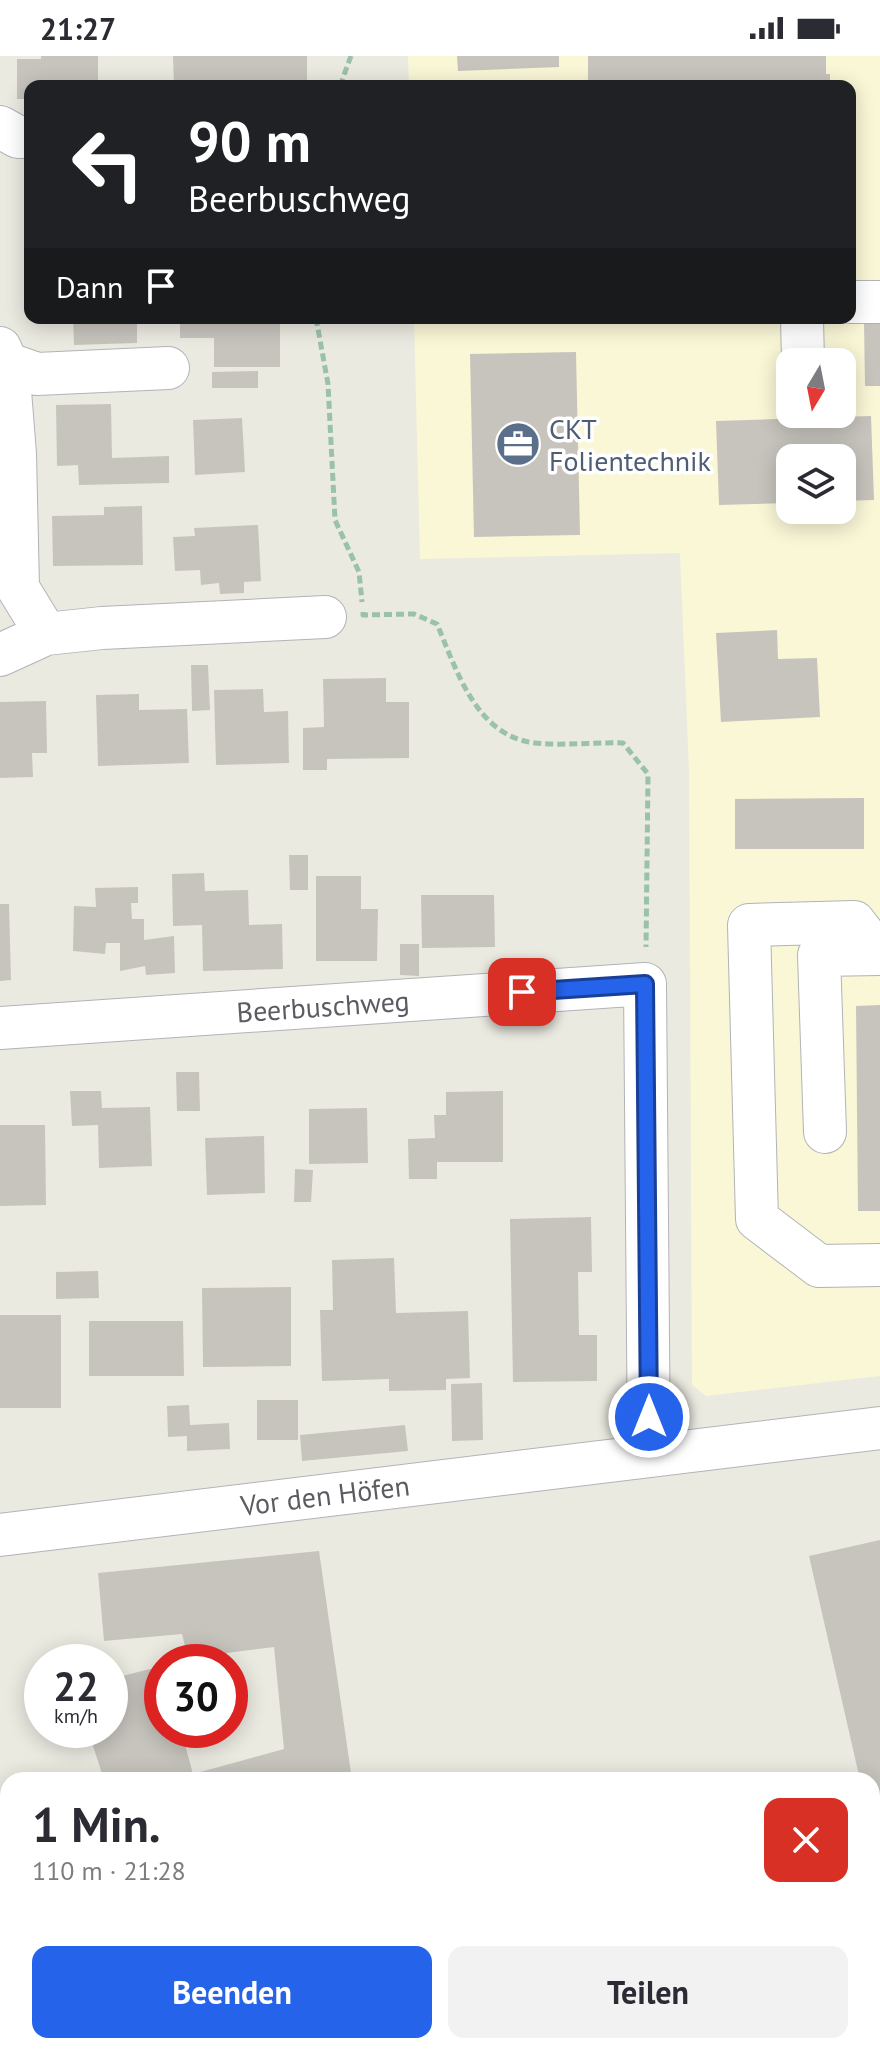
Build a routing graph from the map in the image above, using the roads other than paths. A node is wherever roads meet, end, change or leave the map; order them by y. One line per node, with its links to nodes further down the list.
1 (0, 127): 2 (street)
2 (24, 137)
3 (856, 302): 4 (street)
4 (880, 302)
5 (802, 324): 6 (street)
6 (803, 348)
7 (3, 358): 8 (street); 10 (street)
8 (168, 368)
9 (325, 617): 10 (street)
10 (46, 634): 11 (street)
11 (0, 655)
12 (880, 954): 14 (street); 15 (street)
13 (0, 1028): 17 (street, Beerbuschweg)
14 (825, 1132)
15 (880, 1265)
16 (880, 1428): 17 (street, Vor den Höfen)
17 (649, 1455): 18 (street, Vor den Höfen)
18 (0, 1535)

